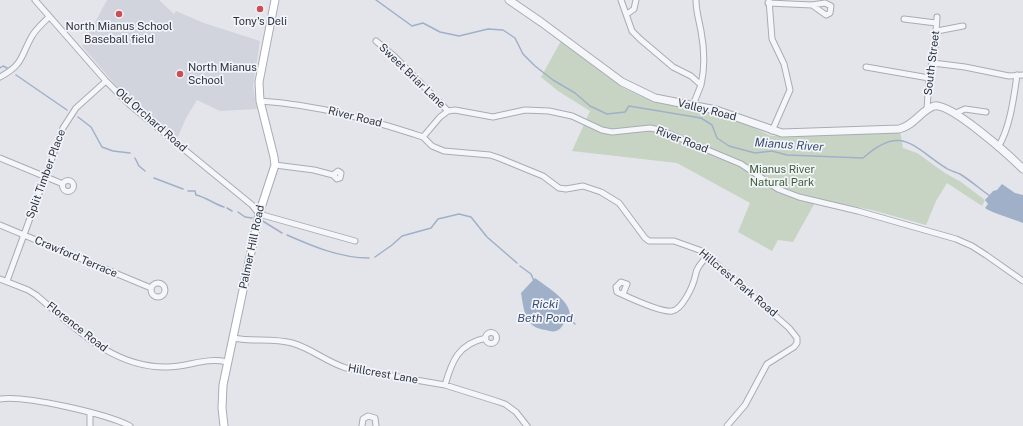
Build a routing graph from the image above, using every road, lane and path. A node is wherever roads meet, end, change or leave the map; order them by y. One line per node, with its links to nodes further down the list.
1 (35, 0): 10 (street, Old Orchard Road)
2 (275, 0): 23 (main road, Palmer Hill Road)
3 (509, 0): 24 (street, Valley Road)
4 (621, 0): 9 (street)
5 (636, 0): 9 (street)
6 (696, 0): 22 (street)
7 (768, 2): 8 (street); 29 (street)
8 (812, 5)
9 (627, 14): 22 (street)
10 (49, 17): 19 (street); 21 (street, Old Orchard Road)
11 (904, 19): 13 (street, South Street)
12 (963, 26): 13 (street)
13 (937, 31): 15 (street, South Street)
14 (376, 41): 26 (street, Sweet Briar Lane)
15 (932, 63): 17 (street); 20 (street, South Street)
16 (866, 67): 20 (street)
17 (1017, 75): 18 (street); 31 (street)
18 (1023, 75)
19 (0, 77)
20 (929, 78): 25 (street, South Street)
21 (106, 81): 36 (street, Split Timber Place); 38 (street, Old Orchard Road)
22 (701, 84): 24 (street)
23 (260, 101): 30 (street, River Road); 33 (main road, Palmer Hill Road)
24 (693, 105): 29 (street, Valley Road)
25 (927, 110): 28 (street); 29 (street, Valley Road)
26 (448, 111): 30 (street); 45 (street, River Road)
27 (986, 112): 28 (street)
28 (956, 113): 31 (street)
29 (772, 131)
30 (423, 136): 42 (street, Hillcrest Park Road)
31 (998, 147): 34 (street)
32 (0, 158): 36 (street)
33 (274, 165): 35 (street); 38 (main road, Palmer Hill Road)
34 (1023, 169)
35 (333, 174)
36 (45, 177): 37 (street); 40 (street, Split Timber Place)
37 (63, 184)
38 (259, 214): 41 (street); 48 (main road, Palmer Hill Road)
39 (0, 225): 40 (street, Crawford Terrace)
40 (24, 235): 44 (street, Split Timber Place); 46 (street, Crawford Terrace)
41 (355, 241)
42 (707, 256): 47 (street); 60 (street, Hillcrest Park Road)
43 (0, 279): 44 (street, Florence Road)
44 (7, 281): 50 (street, Florence Road)
45 (1023, 281)
46 (151, 288)
47 (623, 294)
48 (232, 338): 50 (main road, Palmer Hill Road); 51 (street, Hillcrest Lane)
49 (486, 338): 51 (street)
50 (228, 362): 56 (main road, Palmer Hill Road)
51 (445, 385): 59 (street, Hillcrest Lane)
52 (0, 398): 53 (street)
53 (90, 414): 54 (street); 55 (street)
54 (90, 426)
55 (130, 426)
56 (224, 426)
57 (362, 426): 58 (street)
58 (376, 426)
59 (527, 426)
60 (727, 426)

